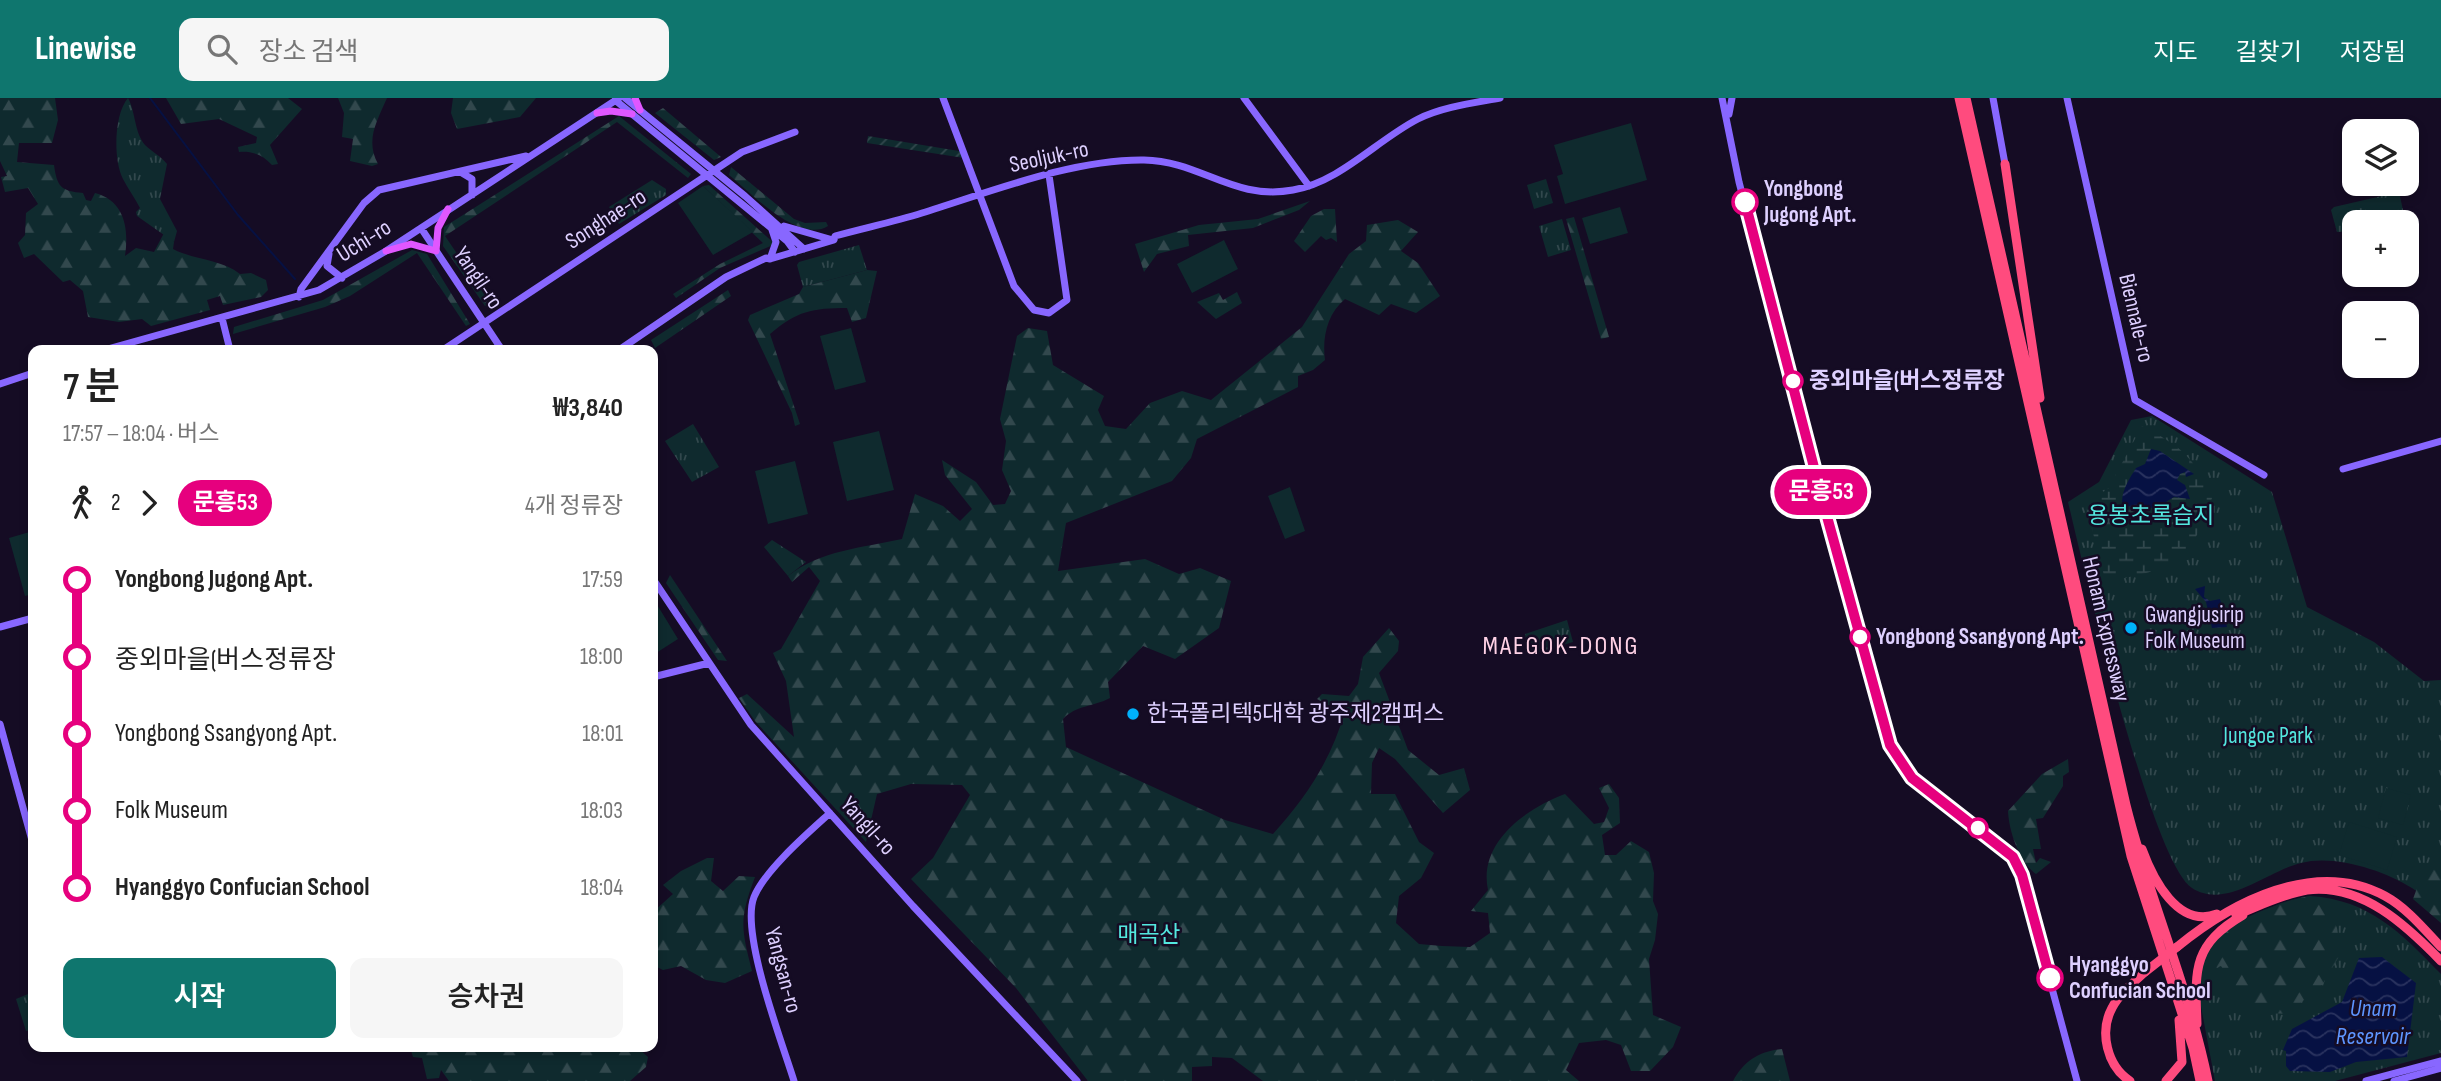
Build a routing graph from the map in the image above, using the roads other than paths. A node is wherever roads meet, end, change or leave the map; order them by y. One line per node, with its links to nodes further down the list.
1 (625, 98): 13 (main road, Uchi-ro)
2 (635, 98): 13 (main road)
3 (943, 98): 23 (main road)
4 (1244, 98): 22 (main road)
5 (1500, 98): 22 (main road, Seoljuk-ro)
6 (1721, 98): 15 (main road)
7 (1732, 98): 15 (main road)
8 (1959, 98): 55 (highway, Honam Expressway)
9 (1966, 98): 47 (highway, Honam Expressway)
10 (1993, 98): 18 (main road)
11 (2067, 98): 49 (main road, Biennale-ro)
12 (617, 99): 13 (main road, Uchi-ro); 14 (main road, Uchi-ro)
13 (636, 112): 14 (main road); 19 (main road, Uchi-ro)
14 (597, 113): 17 (main road, Uchi-ro)
15 (1728, 118): 73 (main road)
16 (795, 132): 19 (main road, Songhae-ro)
17 (534, 154): 20 (main road); 24 (main road, Uchi-ro)
18 (2005, 164): 47 (highway)
19 (709, 172): 26 (main road, Uchi-ro); 38 (main road, Songhae-ro)
20 (458, 173): 24 (main road); 30 (main road)
21 (1049, 175): 22 (main road, Seoljuk-ro); 23 (main road, Seoljuk-ro); 23 (main road)
22 (1309, 186)
23 (979, 194): 28 (main road, Seoljuk-ro)
24 (472, 195): 25 (main road, Uchi-ro)
25 (448, 209): 27 (main road, Uchi-ro); 32 (main road)
26 (774, 225): 28 (main road); 29 (main road, Uchi-ro); 33 (main road, Uchi-ro); 34 (main road)
27 (421, 228): 31 (main road, Uchi-ro); 32 (main road, Yangil-ro)
28 (834, 240): 29 (main road, Seoljuk-ro)
29 (804, 249): 33 (main road, Seoljuk-ro)
30 (330, 250): 35 (main road); 36 (main road)
31 (386, 251): 32 (main road); 35 (main road, Uchi-ro)
32 (436, 251): 38 (main road, Yangil-ro)
33 (795, 252): 34 (main road, Seoljuk-ro)
34 (770, 259): 43 (main road, Seoljuk-ro)
35 (342, 278): 36 (main road, Uchi-ro)
36 (299, 297): 37 (main road, Uchi-ro)
37 (222, 318): 39 (main road, Uchi-ro); 40 (main road)
38 (484, 322): 41 (main road, Songhae-ro); 42 (main road, Yangil-ro)
39 (122, 345)
40 (229, 345)
41 (450, 345)
42 (499, 345)
43 (626, 345)
44 (28, 375): 45 (main road)
45 (0, 384)
46 (2441, 441): 48 (main road)
47 (2049, 458): 55 (highway, Honam Expressway)
48 (2343, 469)
49 (2264, 475)
50 (658, 586): 53 (main road, Yangil-ro)
51 (28, 619): 52 (main road)
52 (0, 627)
53 (709, 663): 54 (main road); 59 (main road, Yangil-ro)
54 (658, 676)
55 (2102, 714): 57 (highway, Honam Expressway)
56 (0, 724): 60 (main road)
57 (2111, 753): 58 (highway, Honam Expressway); 67 (highway, Honam Expressway)
58 (2126, 805): 61 (highway); 68 (highway, Honam Expressway)
59 (830, 813): 71 (main road, Yangsan-ro); 72 (main road, Yangil-ro)
60 (28, 829)
61 (2249, 902): 63 (highway); 64 (highway)
62 (2259, 906): 64 (highway); 65 (highway); 68 (highway)
63 (2441, 947)
64 (2178, 949): 66 (highway, bridge)
65 (2441, 961)
66 (2147, 974): 74 (highway); 75 (highway)
67 (2177, 997): 76 (highway); 77 (highway, Honam Expressway)
68 (2198, 1040): 78 (highway, Honam Expressway)
69 (2441, 1061): 79 (main road)
70 (2441, 1068): 80 (main road)
71 (794, 1081)
72 (1077, 1081)
73 (2077, 1081)
74 (2130, 1081)
75 (2138, 1081)
76 (2166, 1081)
77 (2200, 1081)
78 (2208, 1081)
79 (2366, 1081)
80 (2394, 1081)

